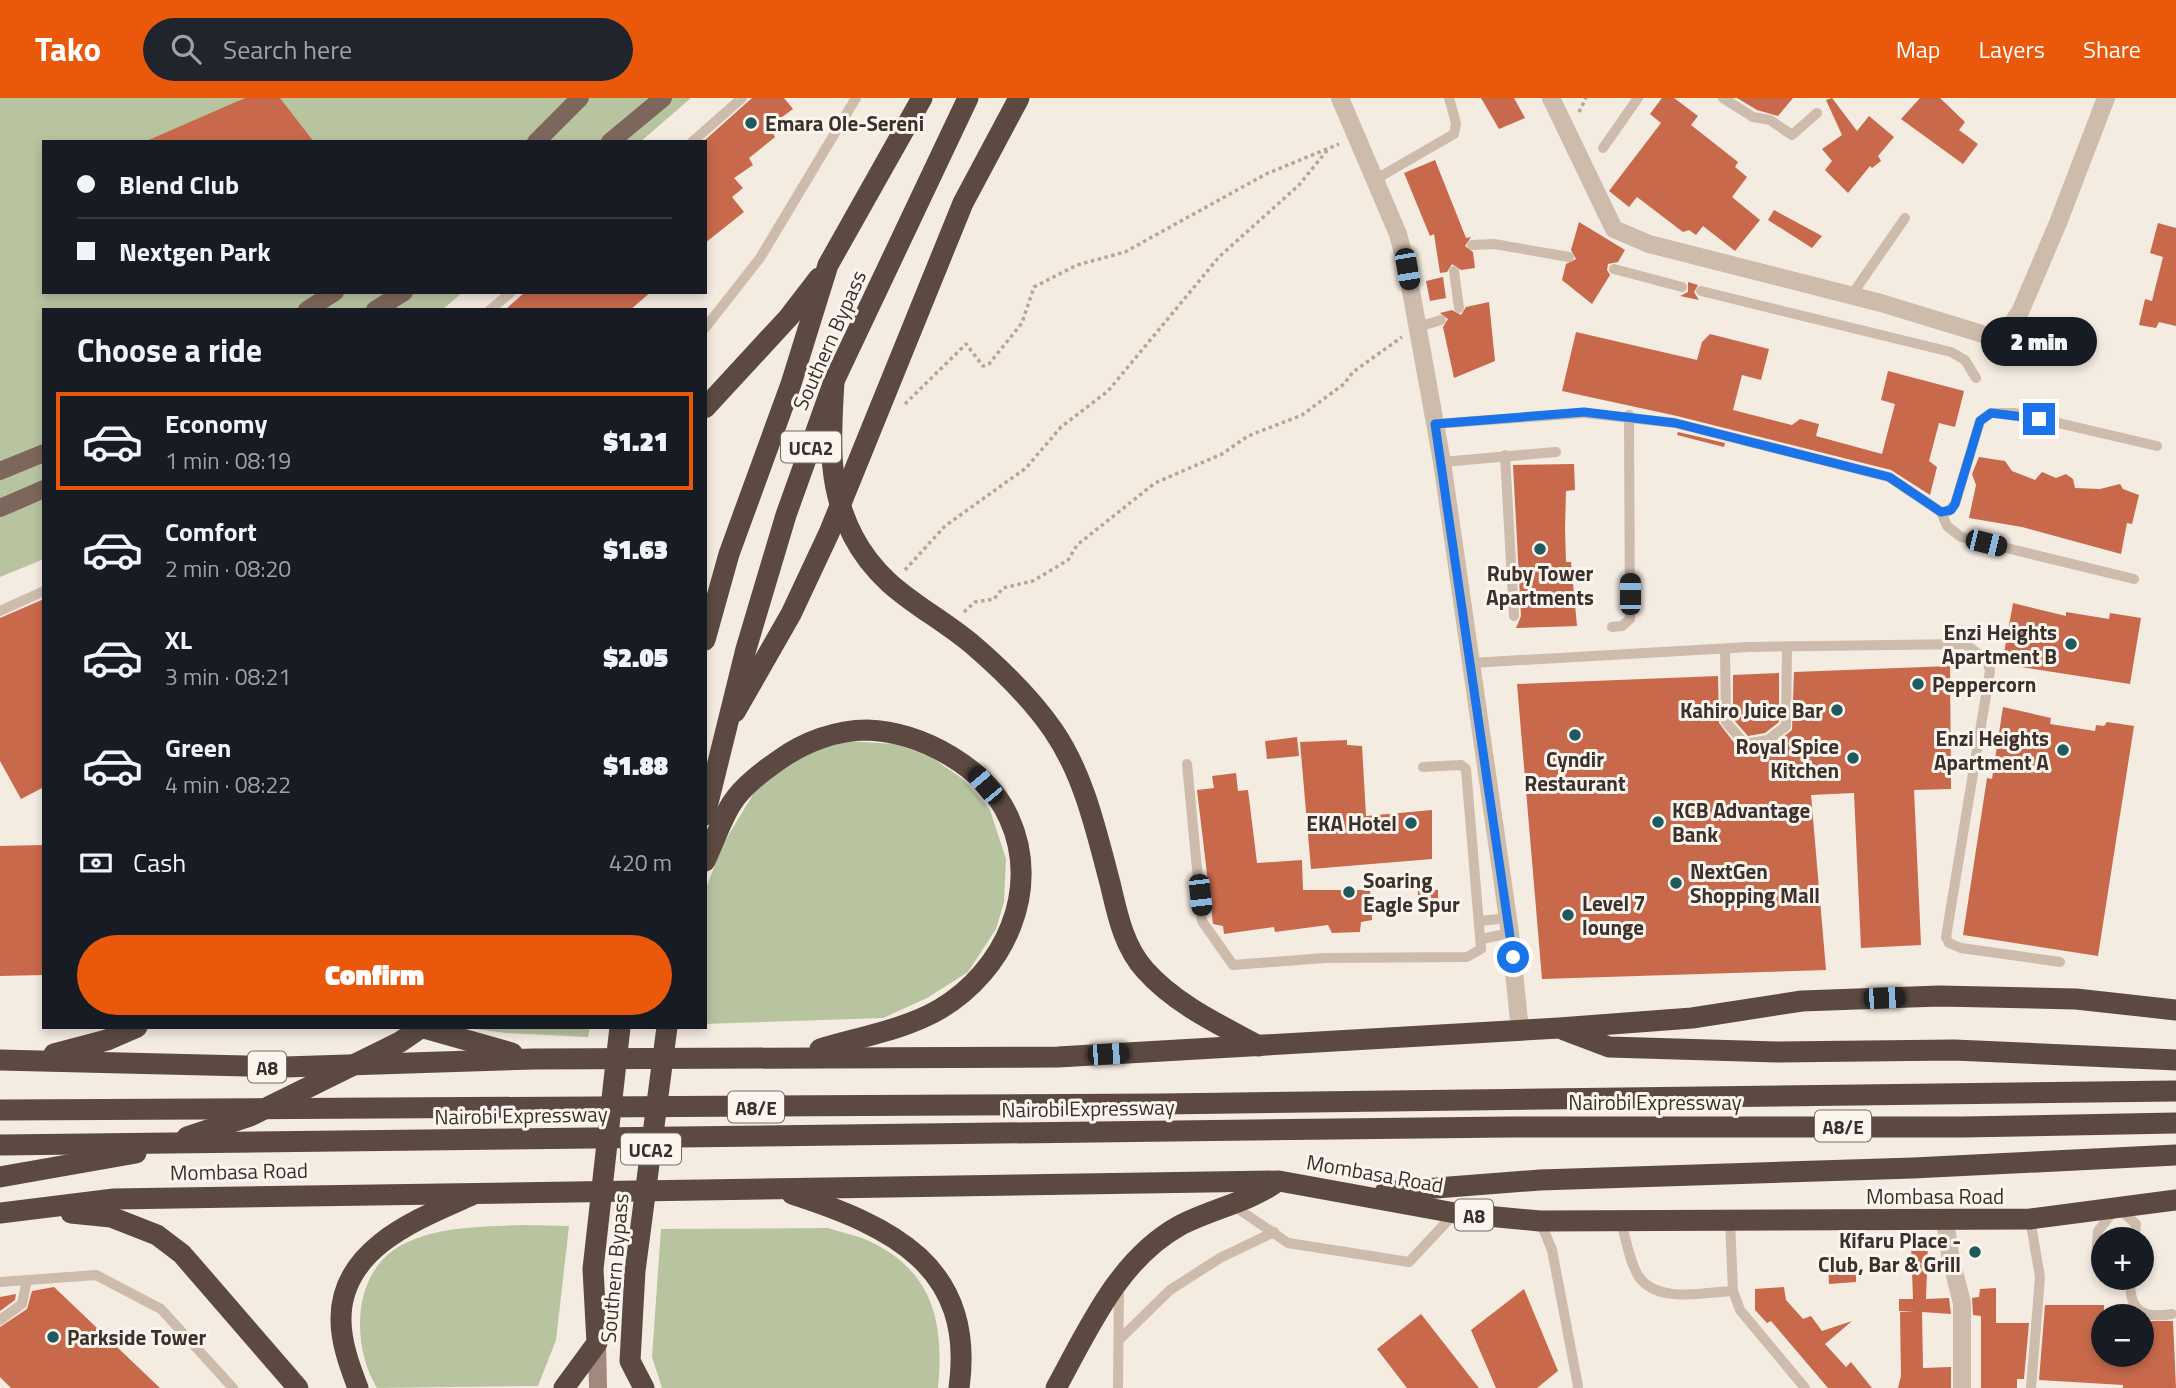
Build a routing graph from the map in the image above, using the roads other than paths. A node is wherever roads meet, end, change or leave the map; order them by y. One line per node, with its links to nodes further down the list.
1 (580, 98): 15 (main road)
2 (663, 98): 16 (main road)
3 (742, 98): 17 (lane)
4 (856, 98): 37 (lane)
5 (922, 98): 23 (highway, Southern Bypass / UCA2)
6 (968, 98): 40 (highway, Southern Bypass / UCA2)
7 (1019, 98): 62 (highway)
8 (1340, 98): 19 (street)
9 (1449, 98): 19 (lane)
10 (1551, 98): 31 (street)
11 (1638, 98): 18 (lane)
12 (1723, 98): 14 (lane)
13 (2106, 98): 31 (street)
14 (1817, 113)
15 (538, 140)
16 (612, 140)
17 (694, 140)
18 (1603, 148)
19 (1376, 179): 38 (street)
20 (1905, 218): 31 (lane)
21 (1472, 245): 22 (lane)
22 (1569, 257)
23 (828, 265): 41 (highway); 58 (highway, Southern Bypass / UCA2)
24 (1614, 269): 26 (lane)
25 (1454, 271): 35 (lane)
26 (1682, 287)
27 (1701, 291): 39 (lane)
28 (332, 294): 32 (main road)
29 (401, 294): 33 (main road)
30 (509, 294): 34 (lane)
31 (1851, 296)
32 (310, 308)
33 (378, 308)
34 (492, 308)
35 (1459, 309)
36 (1441, 320): 38 (lane)
37 (707, 325)
38 (1418, 327): 43 (street)
39 (1976, 378)
40 (834, 381): 65 (highway, Southern Bypass / UCA2); 79 (highway)
41 (707, 406)
42 (1629, 415): 43 (lane); 52 (lane); 57 (lane)
43 (1435, 424): 48 (street)
44 (2157, 446): 52 (lane)
45 (1556, 452): 47 (lane)
46 (42, 454): 49 (main road)
47 (1505, 455): 48 (lane); 56 (lane)
48 (1442, 462): 61 (street)
49 (0, 471)
50 (42, 490): 51 (main road)
51 (0, 508)
52 (1941, 512): 53 (lane)
53 (2134, 579)
54 (42, 592): 55 (lane)
55 (0, 611)
56 (1514, 616)
57 (1612, 626)
58 (707, 633)
59 (1787, 647): 60 (lane); 60 (lane); 70 (lane)
60 (1725, 649): 61 (lane)
61 (1471, 663): 68 (street)
62 (707, 751)
63 (1186, 764): 69 (lane)
64 (1423, 767): 67 (lane)
65 (707, 807)
66 (707, 856): 80 (highway)
67 (1480, 921): 68 (lane); 69 (lane)
68 (1509, 925): 69 (lane); 78 (street)
69 (1482, 939)
70 (2060, 962)
71 (2176, 1010): 72 (highway, A8)
72 (1559, 1028): 78 (highway, A8); 84 (highway)
73 (132, 1029): 83 (highway)
74 (418, 1029): 90 (highway)
75 (428, 1029): 81 (highway)
76 (621, 1029): 117 (highway, Southern Bypass / UCA2)
77 (667, 1029): 118 (highway, Southern Bypass / UCA2)
78 (1520, 1030): 79 (highway, A8)
79 (1259, 1046): 80 (highway, A8)
80 (797, 1056): 81 (highway, A8)
81 (534, 1059): 83 (highway, A8)
82 (0, 1060): 83 (highway, A8)
83 (28, 1060)
84 (2176, 1060)
85 (2176, 1091): 86 (highway, Nairobi Expressway / A8/E)
86 (0, 1110)
87 (2176, 1123): 88 (highway, Nairobi Expressway / A8/E)
88 (0, 1145)
89 (2176, 1154): 94 (highway)
90 (0, 1177)
91 (1279, 1181): 92 (highway, Mombasa Road / A8); 94 (highway, Mombasa Road / A8); 96 (highway)
92 (773, 1188): 93 (highway, A8); 127 (highway)
93 (481, 1191): 98 (highway, Mombasa Road / A8); 122 (highway)
94 (1355, 1195): 100 (highway, Mombasa Road / A8)
95 (2176, 1200): 97 (highway, Mombasa Road / A8)
96 (1233, 1205): 108 (lane); 110 (highway)
97 (2117, 1207): 102 (highway, Mombasa Road / A8); 106 (lane); 107 (lane)
98 (29, 1210): 99 (highway, Mombasa Road / A8); 121 (highway)
99 (0, 1213)
100 (1455, 1213): 104 (highway, Mombasa Road / A8); 108 (lane)
101 (1620, 1219): 103 (highway, Mombasa Road / A8); 104 (highway, Mombasa Road / A8); 113 (lane)
102 (2030, 1219): 105 (highway, Mombasa Road / A8); 132 (lane)
103 (1730, 1220): 105 (highway, Mombasa Road / A8); 113 (lane)
104 (1540, 1221): 119 (lane)
105 (1945, 1221): 131 (street)
106 (2101, 1227)
107 (2136, 1227)
108 (1274, 1232): 116 (lane)
109 (27, 1280): 111 (lane); 115 (lane); 120 (lane)
110 (1119, 1280): 116 (lane); 128 (highway)
111 (0, 1282)
112 (2131, 1290): 114 (lane)
113 (1733, 1291): 130 (lane)
114 (2172, 1314)
115 (0, 1320)
116 (1120, 1339): 129 (lane)
117 (597, 1343): 123 (highway); 124 (main road, Southern Bypass)
118 (630, 1360): 125 (main road, Southern Bypass); 126 (highway)
119 (1578, 1386)
120 (233, 1388)
121 (298, 1388)
122 (358, 1388)
123 (564, 1388)
124 (598, 1388)
125 (630, 1388)
126 (644, 1388)
127 (959, 1388)
128 (1056, 1388)
129 (1118, 1388)
130 (1805, 1388)
131 (1962, 1388)
132 (2031, 1388)

